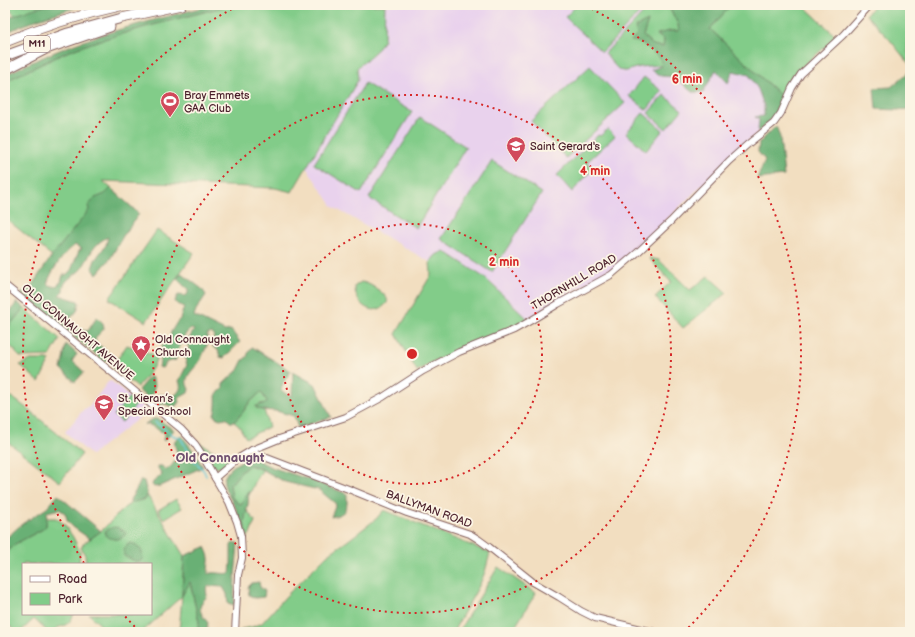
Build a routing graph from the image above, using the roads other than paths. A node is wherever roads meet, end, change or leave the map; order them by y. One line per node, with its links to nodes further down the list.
1 (124, 5): 5 (highway, M11)
2 (181, 5): 4 (highway, M11)
3 (870, 5): 9 (street, THORNHILL ROAD)
4 (162, 10): 6 (highway, M11); 7 (highway)
5 (5, 42)
6 (5, 56)
7 (5, 70)
8 (5, 285): 10 (street, OLD CONNAUGHT AVENUE)
9 (252, 450): 10 (street, THORNHILL ROAD); 12 (street, BALLYMAN ROAD)
10 (215, 478): 11 (street, OLD CONNAUGHT AVENUE)
11 (235, 632)
12 (654, 632)

